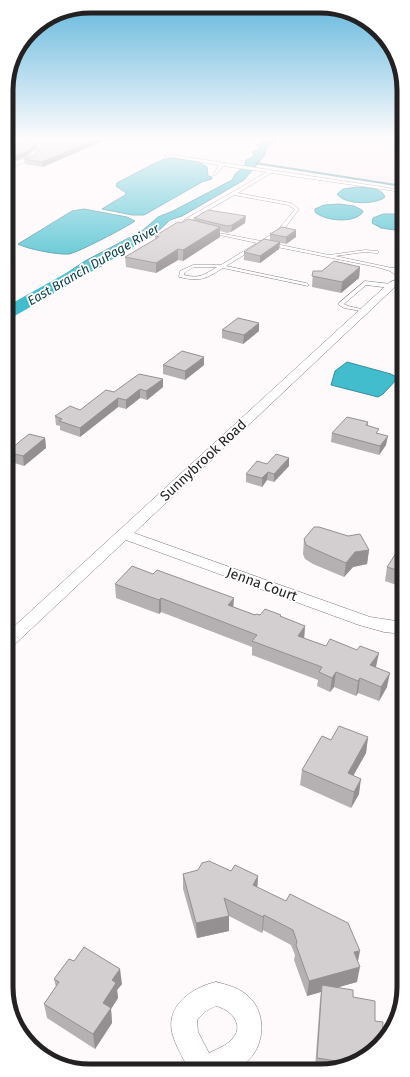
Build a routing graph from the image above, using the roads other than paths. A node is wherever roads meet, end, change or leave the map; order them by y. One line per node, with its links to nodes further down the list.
1 (240, 189): 2 (lane)
2 (233, 193): 3 (lane); 5 (lane)
3 (195, 229)
4 (202, 231): 5 (lane)
5 (262, 243): 7 (lane); 8 (lane)
6 (376, 252): 7 (lane)
7 (324, 256): 10 (lane)
8 (220, 266): 8 (lane); 14 (lane)
9 (397, 268): 10 (lane)
10 (392, 270): 11 (lane)
11 (397, 279)
12 (397, 282): 15 (lane)
13 (397, 284): 15 (street, Sunnybrook Road)
14 (306, 285)
15 (364, 311): 16 (street, Sunnybrook Road)
16 (124, 534): 17 (street, Jenna Court); 18 (street, Sunnybrook Road)
17 (397, 627)
18 (13, 636)

